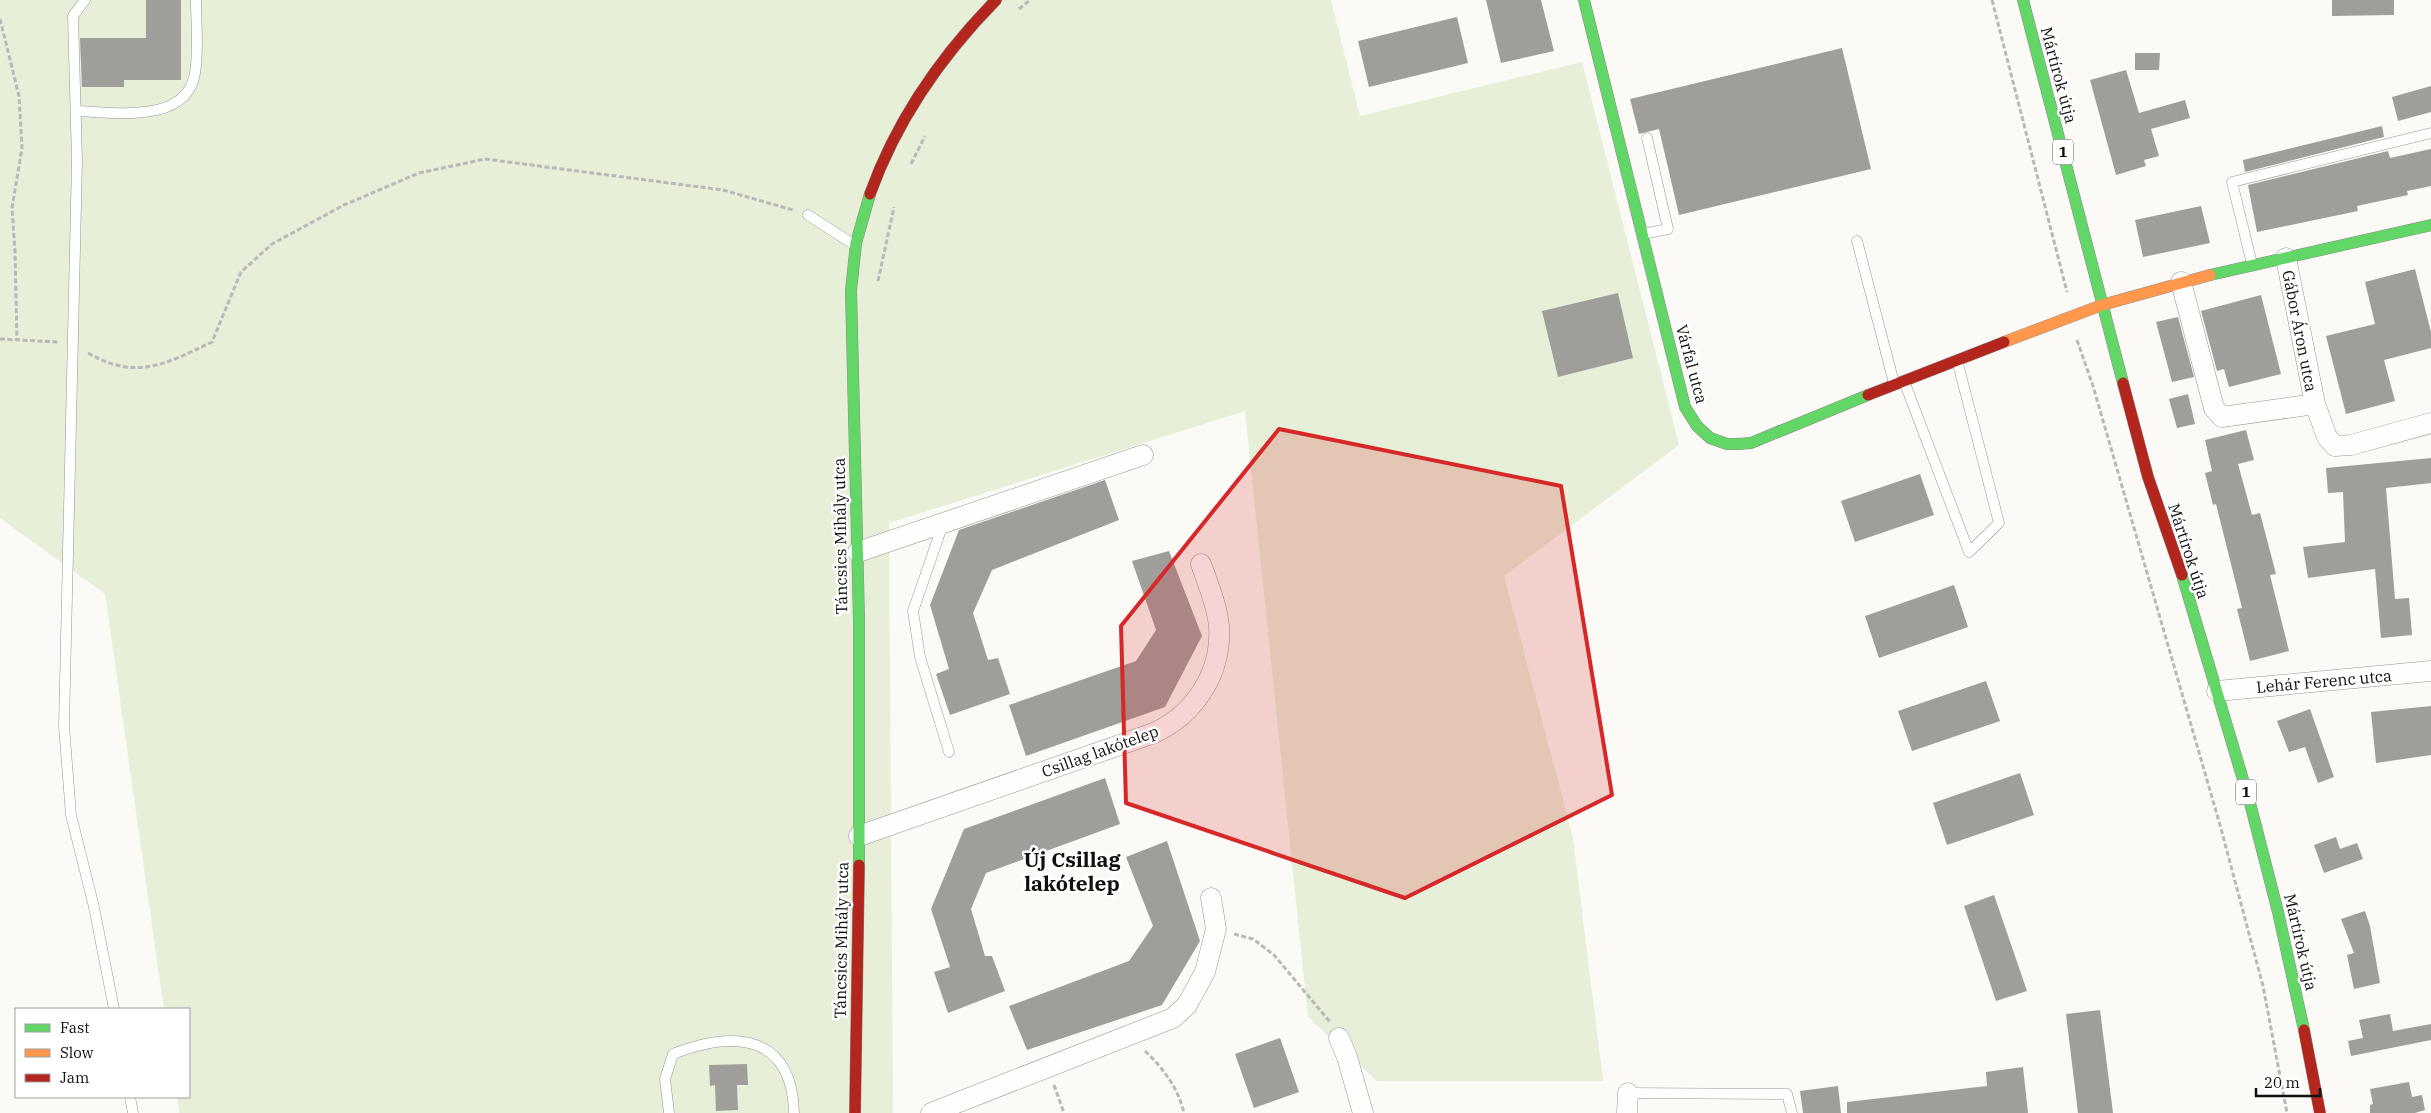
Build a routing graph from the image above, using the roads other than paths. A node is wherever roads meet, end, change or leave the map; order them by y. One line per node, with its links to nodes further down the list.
1 (85, 0): 6 (lane)
2 (196, 0): 6 (lane)
3 (996, 0): 13 (street, Táncsics Mihály utca)
4 (1584, 0): 11 (street, Várfal utca)
5 (2023, 0): 17 (street, Mártírok útja / 1)
6 (76, 111): 31 (lane)
7 (2431, 133): 15 (lane)
8 (1647, 138): 11 (lane)
9 (808, 215): 13 (lane)
10 (2431, 225): 14 (street, Gábor Áron utca)
11 (1642, 235): 19 (street, Várfal utca)
12 (1857, 240): 19 (lane)
13 (856, 246): 24 (street, Táncsics Mihály utca)
14 (2286, 258): 15 (street, Gábor Áron utca); 20 (street, Gábor Áron utca)
15 (2252, 266): 16 (street, Gábor Áron utca)
16 (2181, 282): 17 (street, Gábor Áron utca); 20 (street, Gábor Áron utca)
17 (2102, 305): 18 (street, Várfal utca); 27 (street, Mártírok útja / 1)
18 (1957, 360): 19 (street, Várfal utca); 19 (lane)
19 (1899, 382)
20 (2315, 404): 21 (street, Gábor Áron utca)
21 (2431, 423)
22 (1143, 455): 23 (street)
23 (943, 524): 24 (street); 28 (lane)
24 (858, 552): 29 (street, Táncsics Mihály utca)
25 (1202, 564): 29 (street, Csillag lakótelep)
26 (2431, 671): 27 (street, Lehár Ferenc utca)
27 (2217, 691): 43 (street, Mártírok útja / 1)
28 (949, 752)
29 (859, 836): 39 (street, Táncsics Mihály utca)
30 (1211, 898): 35 (street)
31 (114, 1008)
32 (1338, 1038): 40 (street)
33 (1628, 1092): 41 (street); 42 (lane)
34 (130, 1098): 36 (lane)
35 (941, 1111)
36 (133, 1113)
37 (669, 1113): 38 (lane)
38 (794, 1113)
39 (855, 1113)
40 (1362, 1113)
41 (1627, 1113)
42 (1792, 1113)
43 (2320, 1113)

